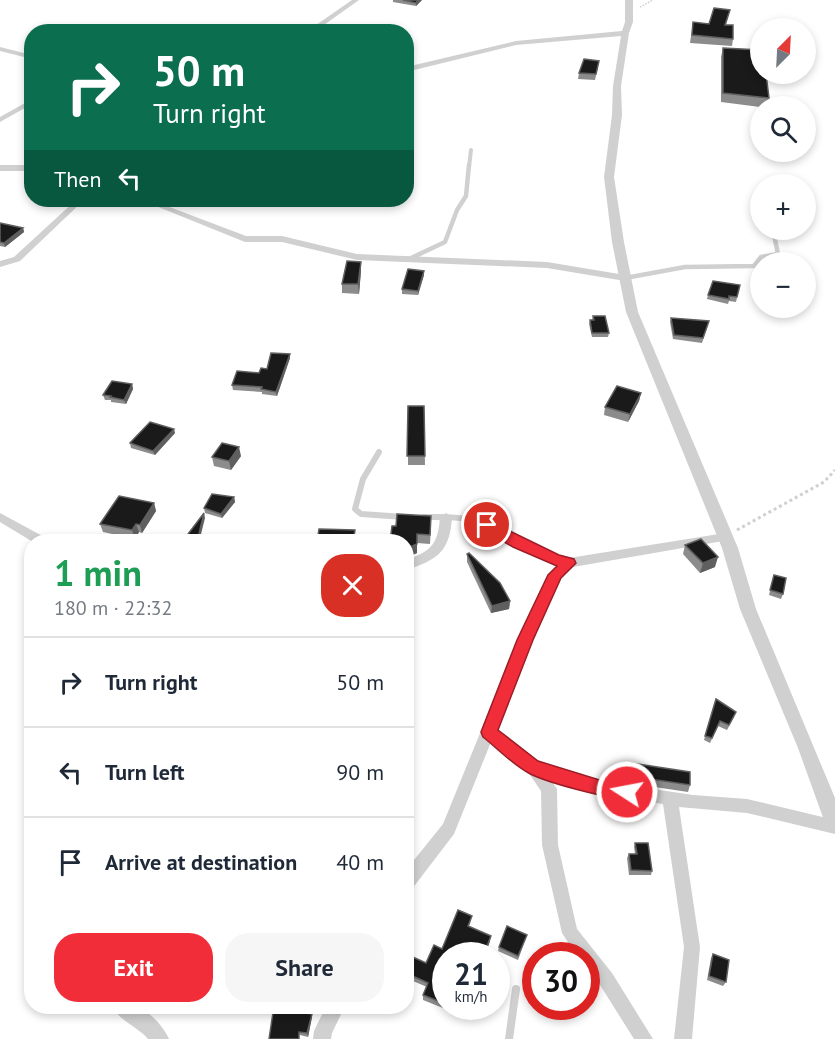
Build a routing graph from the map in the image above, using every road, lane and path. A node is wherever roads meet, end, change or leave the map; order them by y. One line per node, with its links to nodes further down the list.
1 (356, 0): 3 (street)
2 (629, 0): 4 (street)
3 (321, 24)
4 (625, 33): 7 (street); 18 (street)
5 (0, 49): 6 (street)
6 (24, 55)
7 (414, 68)
8 (24, 106): 9 (street)
9 (0, 120)
10 (471, 150): 16 (lane)
11 (0, 168): 12 (street)
12 (24, 168)
13 (73, 207): 17 (street)
14 (162, 207): 16 (street)
15 (775, 240): 18 (lane)
16 (408, 260): 18 (street)
17 (0, 264)
18 (625, 278): 24 (street)
19 (379, 452): 22 (lane)
20 (835, 470): 24 (path)
21 (0, 517): 23 (street)
22 (446, 517): 25 (street); 26 (lane)
23 (30, 534)
24 (725, 537): 26 (street); 30 (street)
25 (414, 563)
26 (569, 563): 27 (street)
27 (489, 732): 28 (street); 31 (street)
28 (533, 767): 29 (street); 38 (street)
29 (670, 798): 30 (street); 39 (street)
30 (834, 821)
31 (414, 873)
32 (516, 989): 37 (lane)
33 (132, 1014): 35 (street)
34 (332, 1014): 36 (street)
35 (160, 1039)
36 (322, 1039)
37 (508, 1039)
38 (644, 1039)
39 (683, 1039)

